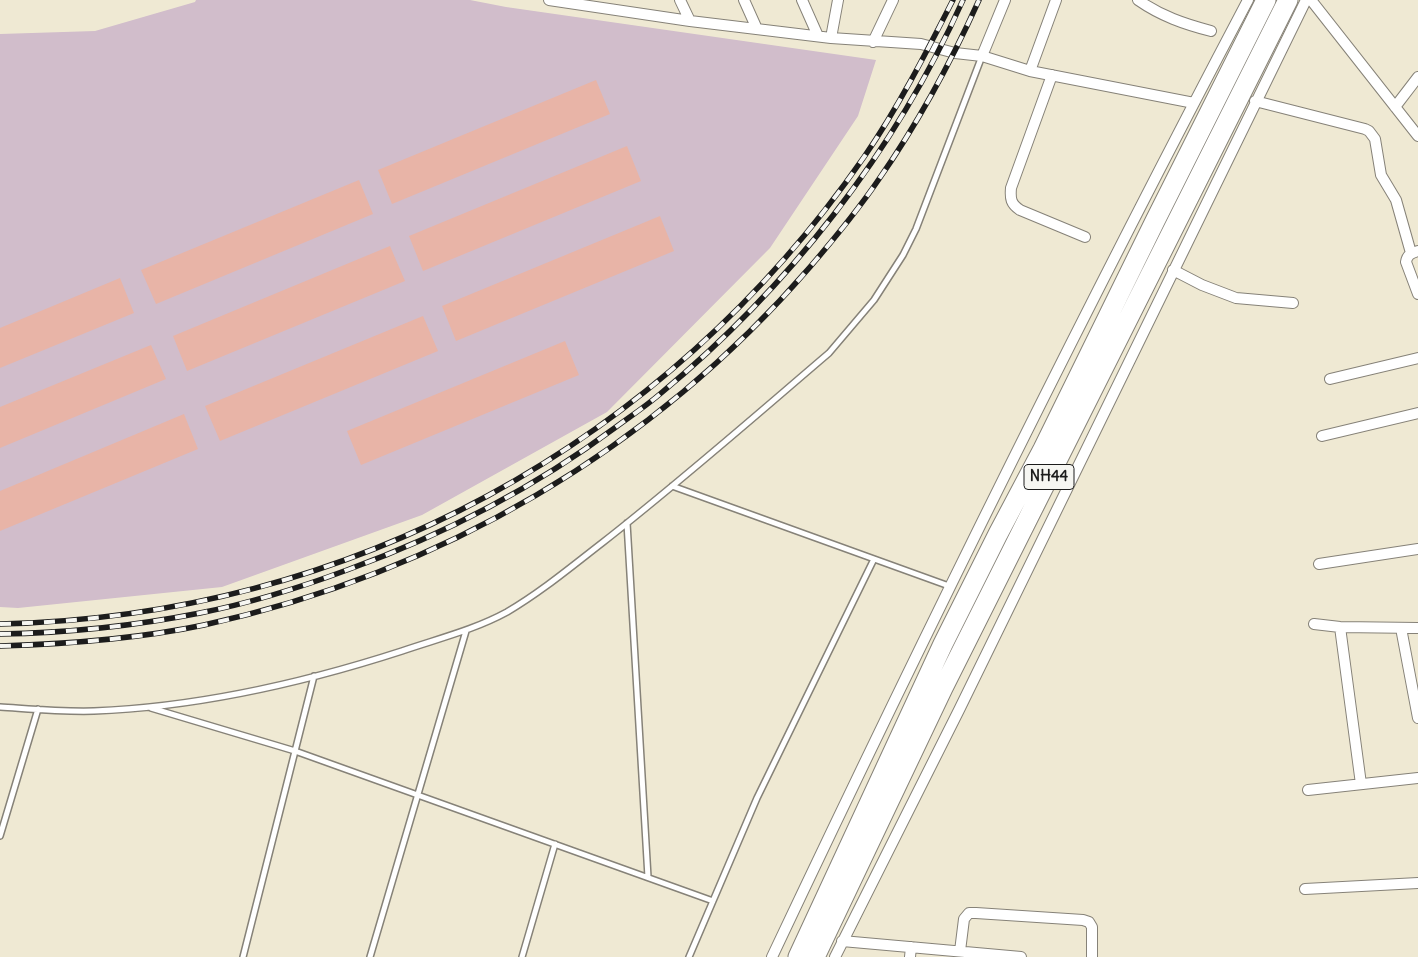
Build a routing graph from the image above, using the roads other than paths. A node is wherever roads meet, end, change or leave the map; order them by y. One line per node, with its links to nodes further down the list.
1 (549, 0): 15 (street)
2 (680, 0): 16 (street)
3 (744, 0): 17 (street)
4 (802, 0): 19 (street)
5 (838, 0): 20 (street)
6 (893, 0): 21 (street)
7 (1005, 0): 22 (street)
8 (1056, 0): 23 (street)
9 (1138, 0): 18 (street)
10 (1248, 0): 27 (street)
11 (1266, 0): 74 (highway, NH44)
12 (1288, 0): 75 (highway, NH44)
13 (1306, 0): 26 (street)
14 (1311, 0): 28 (street)
15 (606, 4): 16 (street)
16 (690, 21): 17 (street)
17 (757, 29): 19 (street)
18 (1211, 31)
19 (818, 36): 20 (street)
20 (831, 38): 21 (street)
21 (873, 42): 22 (street)
22 (982, 56): 23 (street); 39 (lane)
23 (1030, 71): 24 (street)
24 (1052, 75): 27 (street); 30 (street)
25 (1418, 77): 28 (street)
26 (1255, 102): 31 (street); 32 (street)
27 (1194, 103): 44 (street)
28 (1396, 107): 29 (street)
29 (1418, 136)
30 (1085, 236)
31 (1415, 252): 33 (street)
32 (1173, 270): 34 (street); 66 (street)
33 (1418, 294)
34 (1293, 303)
35 (1418, 358): 36 (street)
36 (1330, 379)
37 (1418, 413): 38 (street)
38 (1322, 436)
39 (672, 486): 40 (lane); 42 (lane)
40 (627, 523): 49 (lane); 62 (lane)
41 (1418, 549): 43 (street)
42 (874, 559): 44 (lane); 65 (lane)
43 (1320, 564)
44 (949, 586): 73 (street)
45 (1314, 624): 46 (street)
46 (1340, 627): 47 (street); 57 (street)
47 (1401, 628): 48 (street); 54 (street)
48 (1418, 628)
49 (466, 631): 50 (lane); 59 (lane)
50 (314, 676): 52 (lane); 55 (lane)
51 (0, 707): 53 (lane)
52 (148, 707): 53 (lane); 55 (lane)
53 (38, 709): 60 (lane)
54 (1418, 716)
55 (295, 751): 59 (lane); 69 (lane)
56 (1418, 778): 57 (street)
57 (1361, 784): 58 (street)
58 (1308, 790)
59 (418, 794): 61 (lane); 70 (lane)
60 (0, 836)
61 (555, 844): 62 (lane); 71 (lane)
62 (648, 877): 65 (lane)
63 (1418, 883): 64 (street)
64 (1305, 889)
65 (713, 901): 72 (lane)
66 (842, 941): 68 (street); 76 (street)
67 (960, 951): 68 (street); 77 (street); 78 (street)
68 (911, 952)
69 (243, 957)
70 (370, 957)
71 (522, 957)
72 (688, 957)
73 (772, 957)
74 (798, 957)
75 (815, 957)
76 (835, 957)
77 (1021, 957)
78 (1092, 957)

